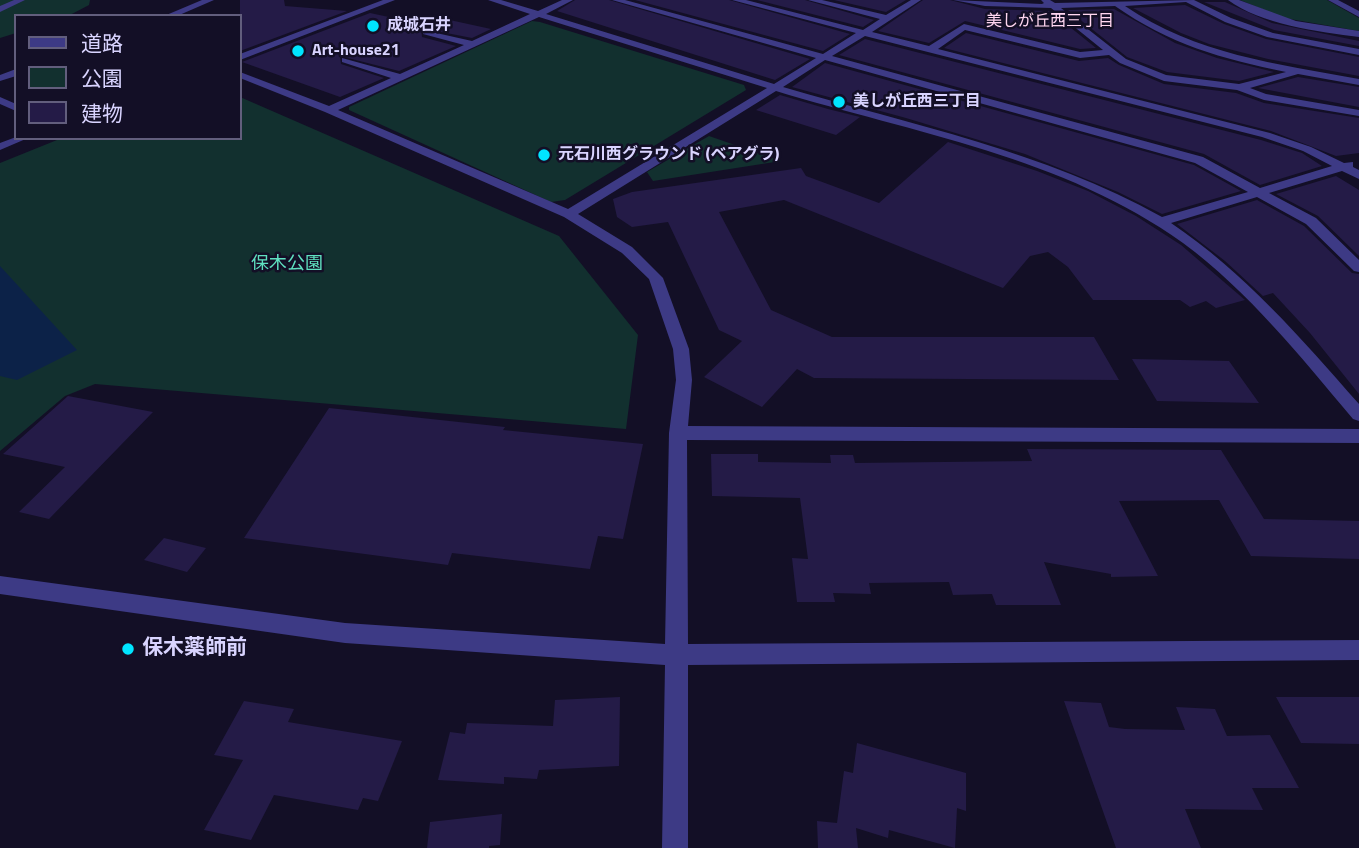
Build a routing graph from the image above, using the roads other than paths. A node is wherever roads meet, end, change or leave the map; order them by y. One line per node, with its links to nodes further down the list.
1 (21, 0): 18 (street)
2 (211, 0): 19 (street)
3 (391, 0): 30 (street)
4 (492, 0): 20 (street)
5 (569, 0): 20 (street)
6 (616, 0): 31 (street)
7 (736, 0): 17 (street)
8 (769, 0): 17 (street)
9 (812, 0): 22 (street)
10 (917, 0): 22 (street)
11 (957, 0): 15 (street)
12 (1186, 0): 16 (street); 29 (street)
13 (1232, 0): 25 (street)
14 (1332, 0): 21 (street)
15 (1047, 2): 16 (street); 28 (street)
16 (1116, 3): 35 (street)
17 (757, 5): 24 (street)
18 (0, 9)
19 (173, 14)
20 (538, 14): 26 (street); 39 (street)
21 (1359, 14)
22 (886, 18): 24 (street)
23 (426, 32): 26 (street)
24 (862, 33): 27 (street); 31 (street)
25 (1359, 34)
26 (472, 44): 37 (street)
27 (930, 50): 28 (street); 41 (street)
28 (1112, 52): 41 (street)
29 (1359, 52)
30 (242, 56)
31 (822, 57): 39 (street); 49 (street)
32 (367, 59): 34 (street)
33 (345, 60): 34 (street)
34 (356, 64): 37 (street)
35 (1297, 71): 38 (street); 40 (street)
36 (242, 76): 42 (street)
37 (399, 78): 42 (street)
38 (1359, 82)
39 (774, 87): 50 (street); 51 (street)
40 (1239, 87): 41 (street); 43 (street)
41 (1156, 92): 47 (street)
42 (329, 110): 50 (street)
43 (1359, 113)
44 (18, 140): 45 (street)
45 (0, 147)
46 (1359, 161): 47 (street)
47 (1346, 167): 48 (street); 49 (street)
48 (1359, 175)
49 (1261, 193): 51 (street); 52 (street)
50 (569, 214): 54 (street)
51 (1161, 222): 53 (street)
52 (1359, 268)
53 (1359, 415)
54 (678, 433): 55 (street); 58 (street)
55 (1359, 436)
56 (0, 585): 58 (street)
57 (1359, 650): 58 (street)
58 (674, 655): 59 (street)
59 (675, 848)

